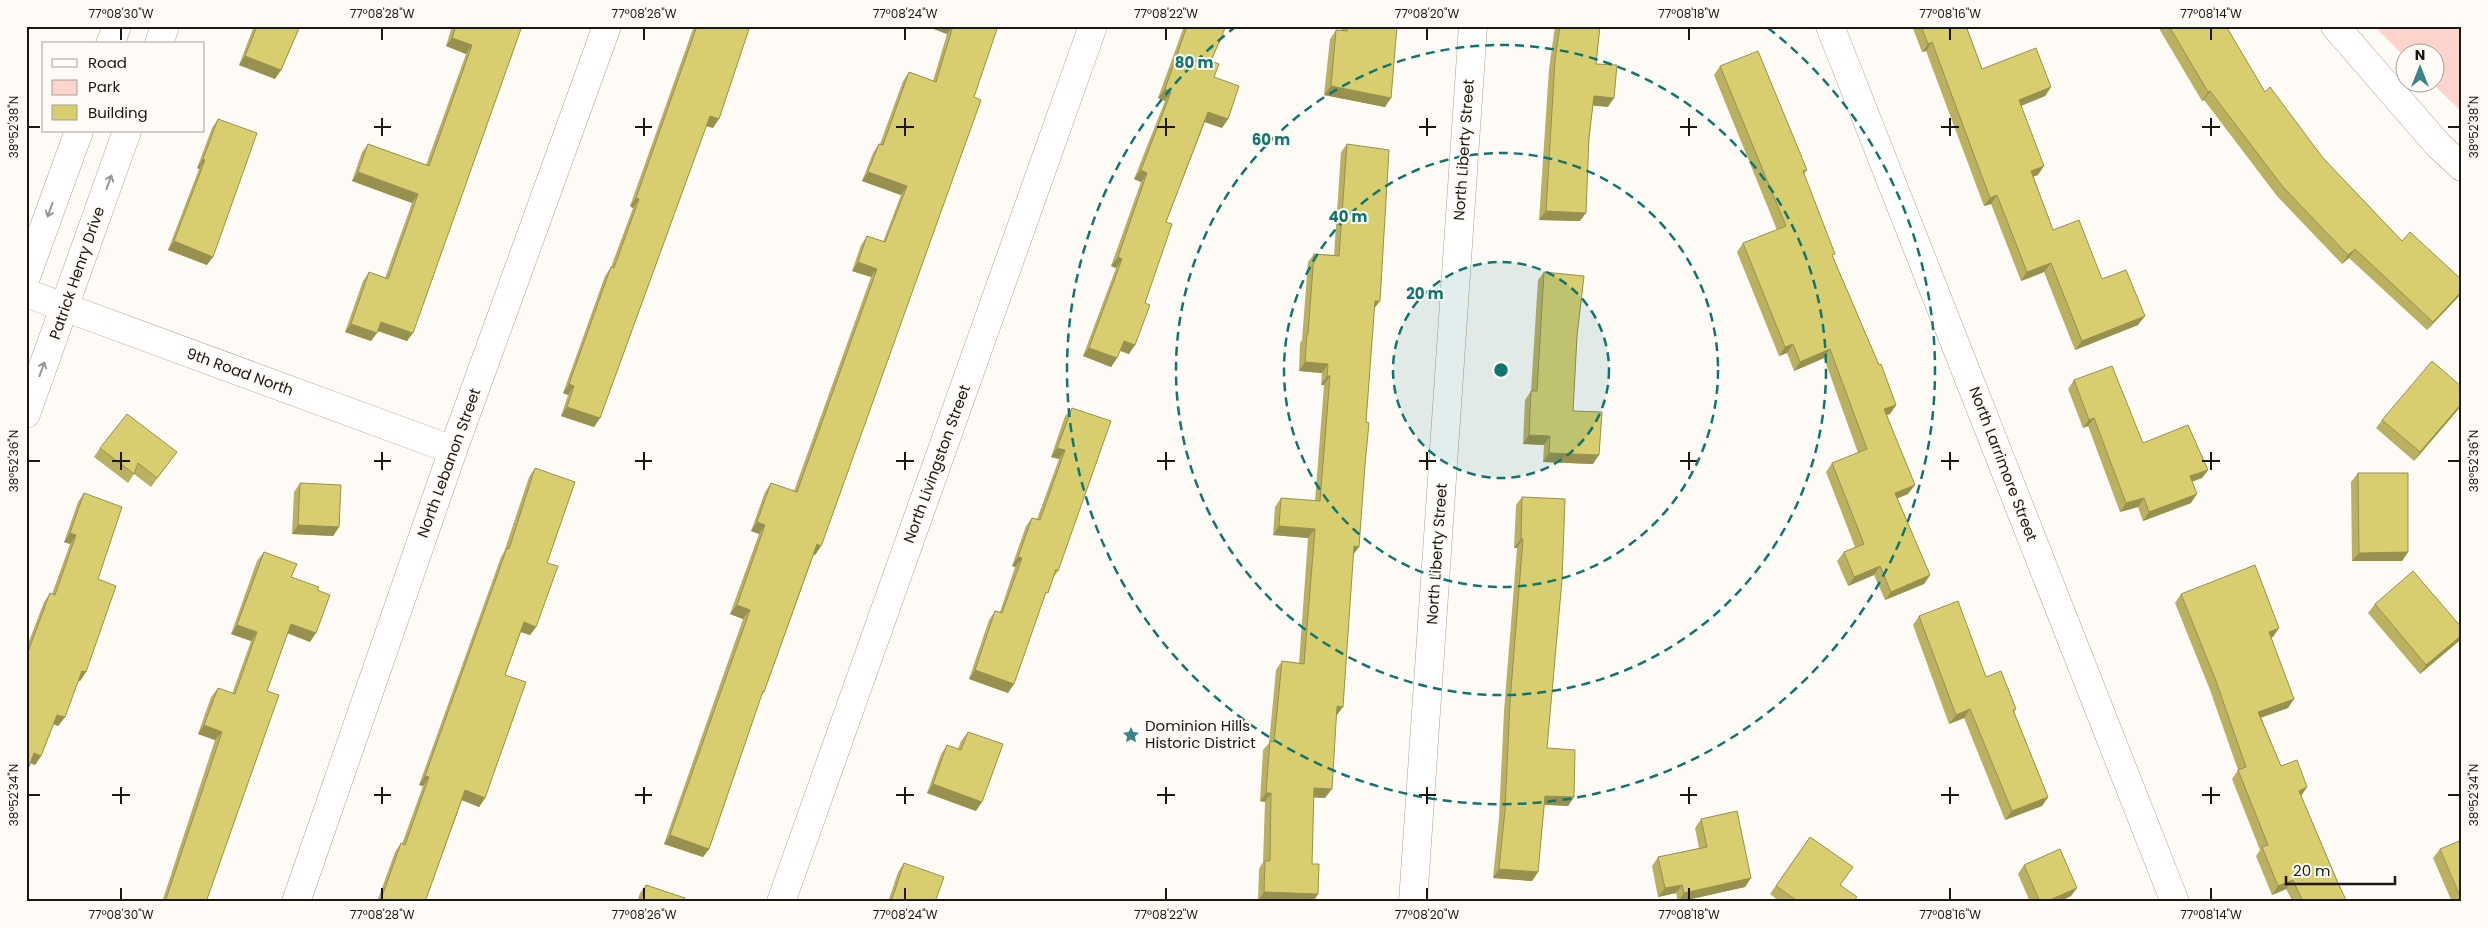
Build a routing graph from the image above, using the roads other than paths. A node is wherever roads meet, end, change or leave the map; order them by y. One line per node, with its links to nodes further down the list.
1 (117, 26): 8 (street)
2 (165, 26): 9 (street)
3 (608, 26): 17 (street, North Lebanon Street)
4 (1092, 26): 19 (street, North Livingston Street)
5 (1473, 26): 20 (street, North Liberty Street)
6 (1830, 26): 21 (street, North Larrimore Street)
7 (2335, 26): 12 (street)
8 (111, 42)
9 (160, 42)
10 (79, 132): 13 (street, one-way to 13)
11 (127, 132): 15 (street, Patrick Henry Drive, one-way to 11)
12 (2462, 167)
13 (26, 277)
14 (26, 292): 15 (street, 9th Road North)
15 (65, 308): 16 (street, Patrick Henry Drive, one-way to 15); 17 (street, 9th Road North)
16 (26, 414)
17 (453, 450): 18 (street, North Lebanon Street)
18 (296, 902)
19 (781, 902)
20 (1413, 902)
21 (2175, 902)

